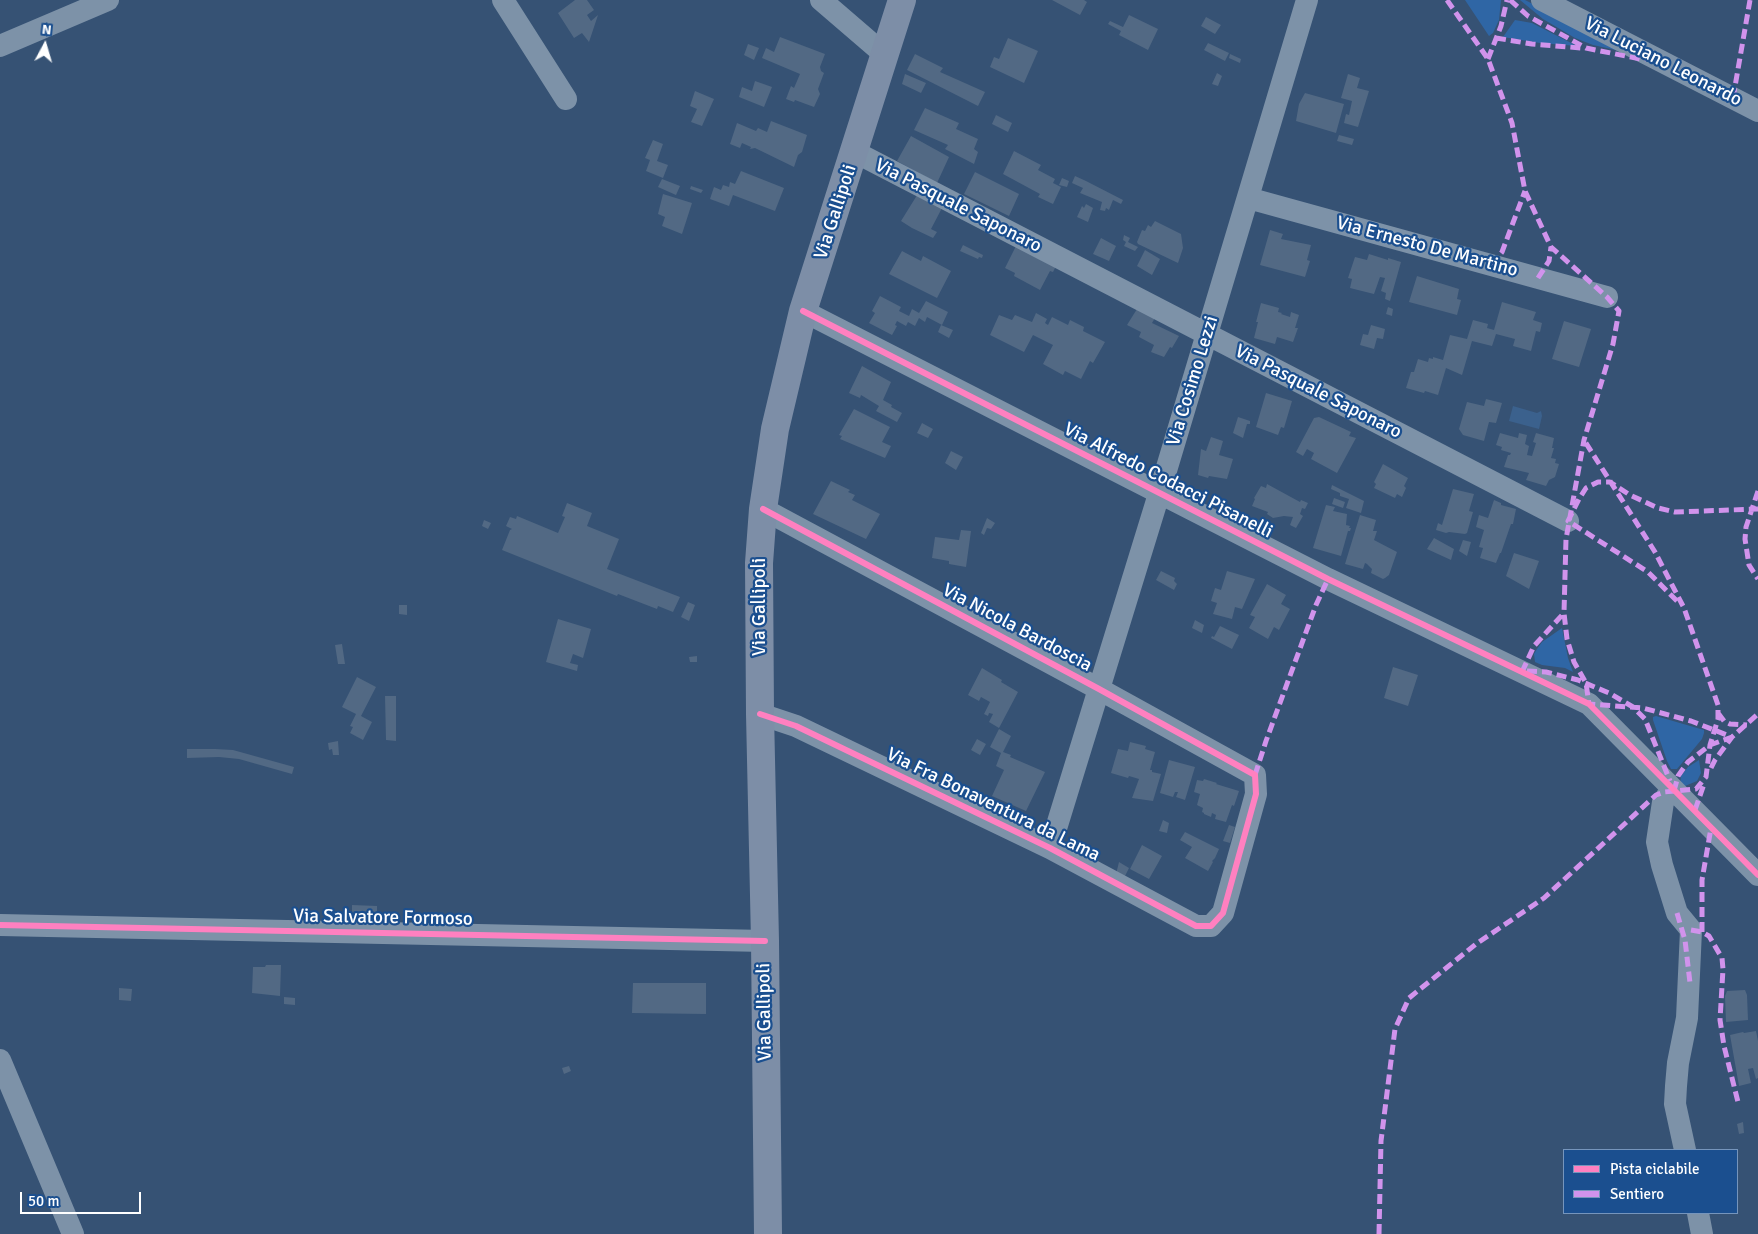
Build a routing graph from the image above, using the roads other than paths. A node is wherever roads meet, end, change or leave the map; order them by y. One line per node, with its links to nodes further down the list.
1 (108, 0): 7 (street)
2 (503, 0): 9 (street)
3 (821, 0): 8 (street)
4 (902, 0): 8 (main road, Via Gallipoli)
5 (1307, 0): 12 (street, Via Cosimo Lezzi)
6 (1542, 0): 10 (street, Via Luciano Leonardo)
7 (0, 46)
8 (885, 55): 11 (main road, Via Gallipoli)
9 (566, 100)
10 (1758, 111)
11 (855, 152): 14 (main road, Via Gallipoli); 15 (street, Via Pasquale Saponaro)
12 (1248, 198): 13 (street, Via Ernesto De Martino); 15 (street, Via Cosimo Lezzi)
13 (1607, 297)
14 (804, 311): 16 (street, Via Alfredo Codacci Pisanelli); 17 (main road, Via Gallipoli)
15 (1207, 334): 16 (street, Via Cosimo Lezzi); 18 (street, Via Pasquale Saponaro)
16 (1159, 494): 19 (street, Via Cosimo Lezzi); 21 (street, Via Alfredo Codacci Pisanelli)
17 (762, 510): 19 (street, Via Nicola Bardoscia); 20 (main road, Via Gallipoli)
18 (1568, 521)
19 (1099, 689): 22 (street, Via Cosimo Lezzi); 25 (street, Via Nicola Bardoscia)
20 (760, 714): 22 (street, Via Fra Bonaventura da Lama); 26 (main road, Via Gallipoli)
21 (1674, 791): 23 (street, Via Alfredo Codacci Pisanelli); 29 (street)
22 (1050, 848): 25 (street, Via Fra Bonaventura da Lama)
23 (1758, 875)
24 (0, 925): 26 (street, Via Salvatore Formoso)
25 (1211, 926)
26 (765, 941): 32 (main road, Via Gallipoli)
27 (0, 1060): 28 (street)
28 (6, 1088): 31 (street)
29 (1685, 1149)
30 (1698, 1214): 33 (street)
31 (73, 1234)
32 (768, 1234)
33 (1702, 1234)

